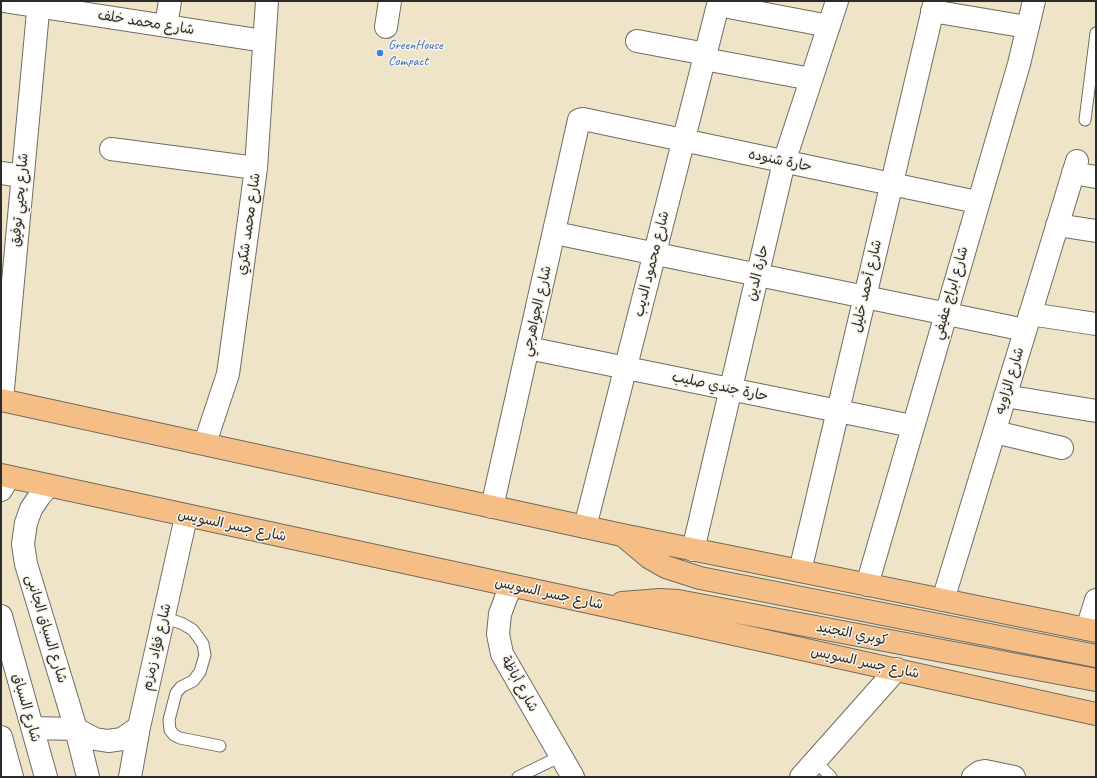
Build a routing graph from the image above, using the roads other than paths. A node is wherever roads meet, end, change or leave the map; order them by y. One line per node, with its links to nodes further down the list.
1 (3, 1): 8 (street, شارع محمد خلف)
2 (170, 1): 11 (street)
3 (267, 1): 17 (street, شارع محمد شكري)
4 (390, 1): 13 (street)
5 (837, 1): 12 (street, حارة الدين)
6 (1034, 1): 14 (street, شارع ابراج عفيفي)
7 (719, 3): 12 (street); 18 (street, شارع محمود الديب)
8 (39, 4): 10 (street, شارع محمد خلف); 27 (street, شارع يحيي توفيق)
9 (933, 6): 14 (street); 29 (street, شارع أحمد خليل)
10 (98, 8): 11 (street, شارع محمد خلف)
11 (166, 26): 17 (street, شارع محمد خلف)
12 (829, 26): 19 (street, حارة الدين)
13 (386, 27)
14 (1027, 27): 30 (street, شارع ابراج عفيفي)
15 (1096, 33): 21 (lane)
16 (637, 40): 18 (street)
17 (264, 41): 25 (street, شارع محمد شكري)
18 (705, 57): 19 (street); 22 (street, شارع محمود الديب)
19 (811, 79): 24 (street, حارة الدين)
20 (583, 119): 22 (street, حارة شنوده); 34 (street, شارع الجواهرجي)
21 (1086, 120)
22 (684, 140): 24 (street, حارة شنوده); 35 (street, شارع محمود الديب)
23 (111, 149): 25 (street)
24 (784, 162): 29 (street, حارة شنوده); 36 (street, حارة الدين)
25 (256, 168): 50 (street, شارع محمد شكري)
26 (1, 172): 27 (street)
27 (23, 176): 31 (street, شارع يحيي توفيق)
28 (1096, 177): 32 (street, شارع الزاويه)
29 (891, 184): 30 (street, حارة شنوده); 37 (street, شارع أحمد خليل)
30 (977, 202): 38 (street, شارع ابراج عفيفي)
31 (9, 225): 45 (street, شارع يحيي توفيق)
32 (1057, 225): 33 (street); 39 (street, شارع الزاويه)
33 (1096, 231)
34 (555, 233): 35 (street); 41 (street, شارع الجواهرجي)
35 (655, 254): 36 (street); 42 (street, شارع محمود الديب)
36 (757, 275): 37 (street); 43 (street, حارة الدين)
37 (864, 297): 38 (street); 46 (street, شارع أحمد خليل)
38 (945, 314): 39 (street); 48 (street, شارع ابراج عفيفي)
39 (1028, 322): 40 (street); 44 (street, شارع الزاويه)
40 (1096, 324)
41 (528, 348): 42 (street, حارة جندي صليب); 54 (street, شارع الجواهرجي)
42 (626, 367): 43 (street, حارة جندي صليب); 56 (street, شارع محمود الديب)
43 (731, 389): 46 (street, حارة جندي صليب); 58 (street, حارة الدين)
44 (1005, 396): 47 (street); 49 (street, شارع الزاويه)
45 (1, 400): 50 (main road)
46 (838, 410): 48 (street, حارة جندي صليب); 59 (street, شارع أحمد خليل)
47 (1096, 410)
48 (912, 426): 60 (street, شارع ابراج عفيفي)
49 (994, 432): 51 (street); 62 (street, شارع الزاويه)
50 (205, 443): 54 (main road)
51 (1062, 448)
52 (4, 481): 53 (main road, شارع جسر السويس)
53 (48, 486): 55 (main road, شارع جسر السويس); 74 (street, شارع السباق الجانبى)
54 (492, 506): 56 (main road)
55 (186, 516): 61 (main road, شارع جسر السويس); 66 (street, شارع فؤاد زمزم)
56 (585, 527): 57 (main road)
57 (622, 535): 58 (main road); 68 (main road, كوبري التجنيد)
58 (693, 550): 59 (main road)
59 (800, 571): 60 (main road)
60 (867, 585): 62 (main road)
61 (513, 586): 64 (main road, شارع جسر السويس); 77 (street, شارع أباظة)
62 (943, 600): 67 (main road)
63 (1096, 600): 67 (street)
64 (607, 606): 69 (main road, شارع جسر السويس); 70 (main road, كوبري التجنيد)
65 (1, 616): 73 (street, شارع السباق)
66 (164, 617): 72 (street, شارع فؤاد زمزم); 76 (lane)
67 (1092, 630)
68 (1096, 656)
69 (897, 669): 71 (main road, شارع جسر السويس); 78 (street)
70 (1096, 680)
71 (1096, 714)
72 (139, 727): 74 (street); 82 (street, شارع فؤاد زمزم)
73 (33, 728): 74 (street); 80 (street, شارع السباق)
74 (76, 729): 81 (street, شارع السباق الجانبى)
75 (1, 737): 79 (street)
76 (220, 746)
77 (561, 756): 83 (lane); 84 (street, شارع أباظة)
78 (815, 761): 85 (street); 86 (lane)
79 (12, 777)
80 (46, 777)
81 (88, 777)
82 (130, 777)
83 (518, 777)
84 (573, 777)
85 (801, 777)
86 (831, 777)
87 (973, 777): 88 (street)
88 (1014, 777)

